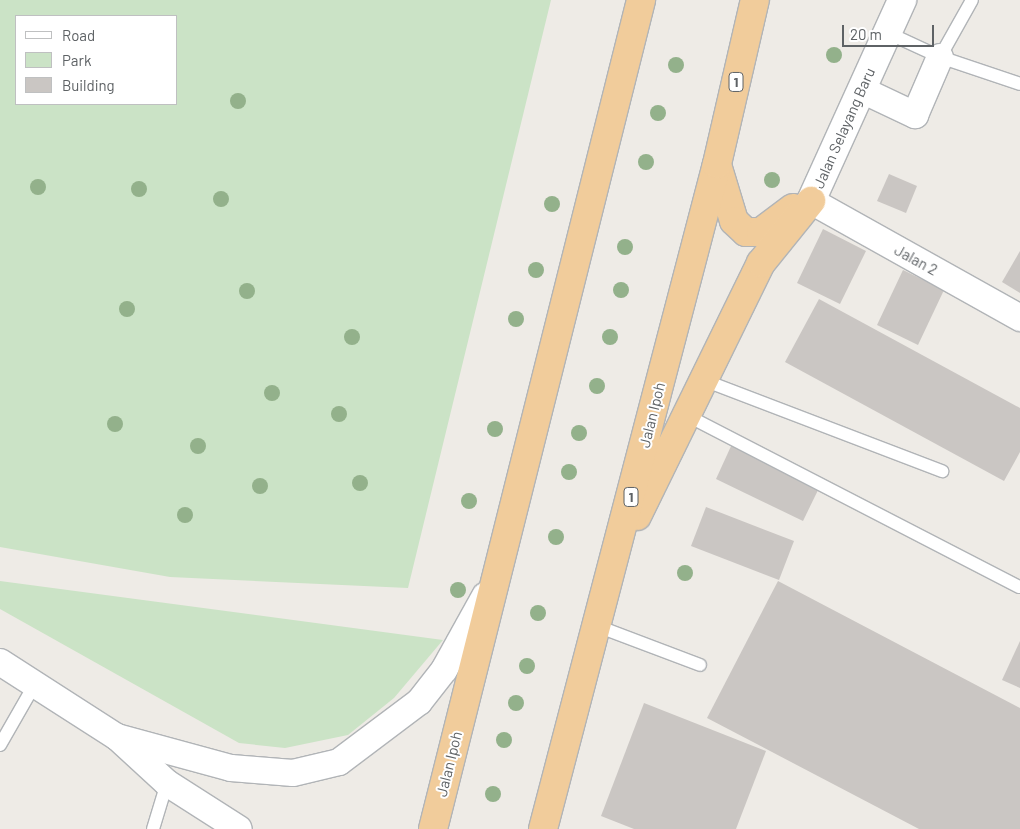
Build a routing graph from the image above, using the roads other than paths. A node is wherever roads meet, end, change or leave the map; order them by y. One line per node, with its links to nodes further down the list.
1 (640, 0): 16 (highway, Jalan Ipoh)
2 (755, 0): 9 (highway, Jalan Ipoh / 1)
3 (902, 0): 5 (street, Jalan Selayang Baru)
4 (972, 0): 6 (lane)
5 (888, 32): 6 (lane); 8 (street, Jalan Selayang Baru)
6 (940, 58): 7 (lane); 8 (street)
7 (1018, 80)
8 (862, 90): 10 (street, Jalan Selayang Baru)
9 (717, 164): 10 (highway); 15 (highway, Jalan Ipoh / 1)
10 (811, 201): 11 (street, Jalan 2); 12 (highway)
11 (1020, 318)
12 (706, 381): 13 (highway); 14 (lane)
13 (688, 416): 15 (highway); 17 (lane)
14 (942, 471)
15 (614, 562): 18 (highway, Jalan Ipoh / 1)
16 (499, 568): 22 (street); 27 (highway, Jalan Ipoh)
17 (1020, 586)
18 (597, 626): 20 (lane); 28 (highway, Jalan Ipoh / 1)
19 (0, 662): 21 (street)
20 (700, 665)
21 (35, 684): 22 (street); 23 (lane)
22 (117, 737): 24 (street)
23 (0, 745)
24 (167, 783): 25 (lane); 26 (street)
25 (153, 829)
26 (240, 829)
27 (433, 829)
28 (543, 829)

